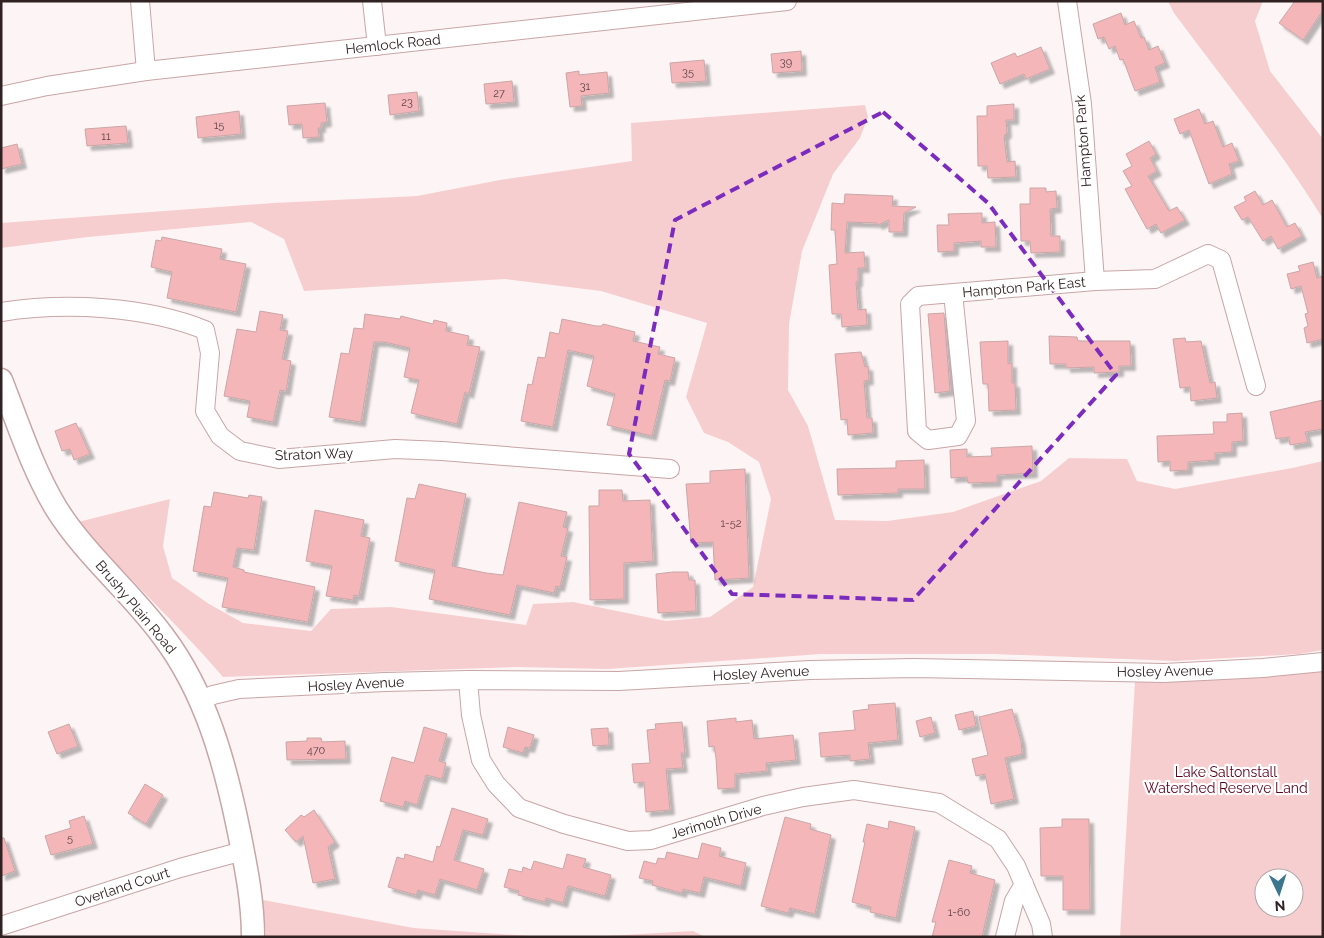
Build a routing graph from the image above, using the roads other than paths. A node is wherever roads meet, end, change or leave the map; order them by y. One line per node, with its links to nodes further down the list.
1 (140, 1): 7 (street)
2 (372, 1): 6 (street)
3 (786, 1): 5 (street, Hemlock Road)
4 (1067, 1): 9 (street, Hampton Park)
5 (644, 9): 6 (street, Hemlock Road)
6 (377, 46): 7 (street, Hemlock Road)
7 (146, 71): 8 (street, Hemlock Road)
8 (1, 96)
9 (1094, 281): 10 (street, Hampton Park East); 13 (street, Hampton Park East)
10 (953, 293): 10 (street, Hampton Park East)
11 (1, 312): 14 (street, Straton Way)
12 (1, 380): 17 (main road, Brushy Plain Road)
13 (1256, 386)
14 (670, 469)
15 (1323, 662): 16 (street, Hosley Avenue)
16 (468, 680): 17 (street, Hosley Avenue); 19 (street, Jerimoth Drive)
17 (200, 701): 18 (main road, Brushy Plain Road)
18 (243, 851): 20 (street, Overland Court); 21 (main road, Brushy Plain Road)
19 (1024, 884): 22 (street); 23 (street, Jerimoth Drive)
20 (1, 926)
21 (253, 937)
22 (1005, 937)
23 (1043, 937)

